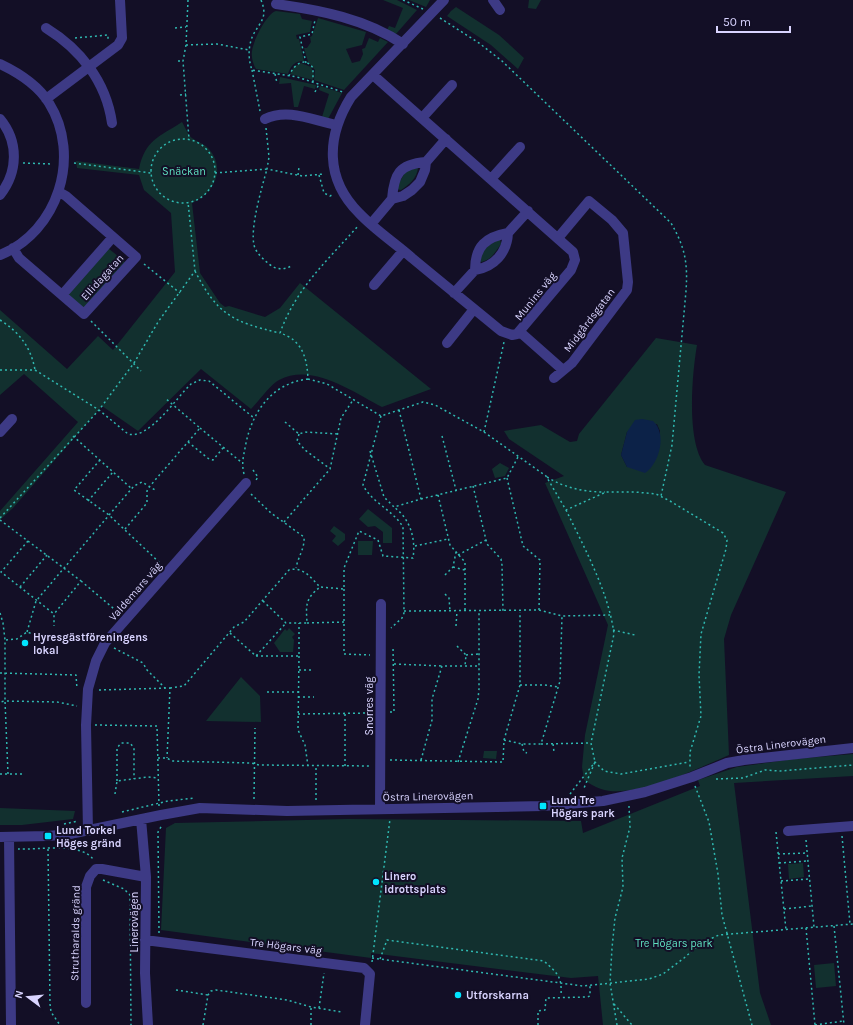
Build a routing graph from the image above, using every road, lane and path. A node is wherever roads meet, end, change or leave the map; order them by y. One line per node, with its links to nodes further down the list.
1 (120, 0): 16 (street)
2 (188, 0): 12 (path)
3 (261, 0): 19 (path)
4 (403, 0): 11 (path)
5 (434, 0): 11 (street)
6 (444, 0): 11 (street)
7 (493, 0): 9 (street)
8 (276, 4): 10 (street)
9 (500, 10)
10 (318, 11): 17 (street); 22 (path)
11 (430, 12): 17 (street)
12 (186, 27): 14 (path); 18 (path)
13 (46, 28): 15 (street)
14 (175, 28)
15 (63, 38): 16 (path); 24 (street)
16 (122, 38): 24 (street)
17 (403, 44): 27 (street)
18 (186, 45): 19 (path); 21 (path)
19 (249, 50): 25 (path)
20 (178, 61): 21 (path)
21 (183, 61): 34 (path)
22 (306, 63): 28 (path); 29 (path)
23 (0, 64): 36 (street)
24 (90, 68): 36 (street); 41 (street)
25 (252, 70): 26 (path); 40 (path)
26 (276, 74): 28 (path); 30 (path)
27 (373, 75): 37 (street); 38 (street, Munins väg)
28 (288, 76): 29 (path)
29 (313, 82): 31 (path)
30 (277, 83)
31 (319, 84): 33 (path); 37 (path)
32 (452, 85): 38 (street)
33 (315, 92)
34 (186, 94): 35 (path); 43 (path)
35 (180, 95)
36 (46, 98): 56 (street)
37 (351, 98): 42 (street)
38 (422, 118): 44 (street, Munins väg)
39 (0, 119): 58 (street)
40 (264, 119): 42 (street); 49 (path)
41 (112, 123)
42 (337, 125): 62 (street)
43 (189, 139): 50 (path); 51 (path)
44 (446, 139): 46 (street); 55 (street, Munins väg)
45 (520, 147): 55 (street)
46 (426, 162): 59 (street); 59 (street)
47 (73, 163): 50 (path)
48 (299, 167): 54 (path)
49 (267, 169): 51 (path); 54 (path); 70 (path)
50 (151, 173): 60 (path)
51 (215, 173): 60 (path)
52 (327, 173): 53 (path)
53 (319, 174): 54 (path); 57 (path)
54 (298, 175)
55 (491, 178): 61 (street, Munins väg)
56 (59, 192): 64 (street, Ellidagatan); 66 (street)
57 (334, 194)
58 (0, 195)
59 (392, 198): 62 (street)
60 (188, 202): 72 (path)
61 (528, 212): 63 (street); 65 (street, Munins väg)
62 (368, 221): 67 (street); 81 (path)
63 (508, 233): 71 (street); 71 (street)
64 (113, 237): 69 (street, Ellidagatan); 76 (street, Ellidagatan)
65 (558, 238): 80 (street, Munins väg); 87 (street, Midgårdsgatan)
66 (13, 248): 68 (street); 76 (street, Ellidagatan)
67 (403, 250): 73 (street); 75 (street)
68 (0, 255)
69 (136, 257): 74 (path); 78 (street, Ellidagatan)
70 (291, 266)
71 (475, 270): 75 (street)
72 (195, 271): 74 (path); 81 (path)
73 (374, 286)
74 (180, 293): 84 (path)
75 (454, 293): 77 (street)
76 (62, 295): 78 (street, Ellidagatan)
77 (474, 309): 82 (street); 83 (street)
78 (84, 314): 84 (path)
79 (0, 320): 86 (path)
80 (520, 332): 82 (street, Munins väg); 87 (street, Midgårdsgatan)
81 (280, 333): 90 (path)
82 (506, 334): 101 (path)
83 (447, 343)
84 (134, 363): 88 (path); 94 (path)
85 (0, 370): 86 (path)
86 (35, 370): 94 (path)
87 (563, 370): 89 (street, Midgårdsgatan)
88 (142, 371)
89 (554, 378)
90 (308, 379): 92 (path); 96 (path)
91 (165, 398): 93 (path)
92 (353, 399): 95 (path); 103 (path)
93 (172, 403): 94 (path); 96 (path); 99 (path)
94 (99, 410): 104 (path)
95 (399, 410): 101 (path); 125 (path)
96 (254, 418): 111 (path)
97 (12, 419): 100 (street)
98 (285, 422): 102 (path)
99 (200, 428): 106 (path); 107 (path)
100 (0, 432)
101 (484, 432): 109 (path)
102 (299, 434): 103 (path); 112 (path)
103 (338, 434): 112 (path)
104 (73, 436): 110 (path); 130 (path)
105 (442, 436): 122 (path)
106 (188, 442): 107 (path); 118 (path)
107 (223, 448): 111 (path)
108 (370, 451): 127 (path)
109 (518, 456): 115 (path); 116 (path)
110 (100, 460): 114 (path); 126 (path)
111 (241, 462): 117 (path)
112 (330, 469): 131 (path)
113 (253, 470): 117 (path)
114 (113, 472): 120 (path); 126 (path)
115 (546, 476): 123 (path); 128 (path)
116 (506, 478): 119 (path); 154 (path)
117 (248, 484): 131 (path); 144 (street, Valdemars väg)
118 (150, 486): 120 (path); 121 (path); 132 (path)
119 (473, 486): 122 (path); 134 (path)
120 (132, 489): 129 (path)
121 (155, 490)
122 (456, 490): 124 (path)
123 (606, 492): 128 (path); 230 (path)
124 (438, 495): 125 (path); 133 (path)
125 (421, 499): 127 (path)
126 (88, 501): 129 (path)
127 (394, 507): 136 (path)
128 (566, 510): 164 (path)
129 (109, 515): 132 (path); 140 (path)
130 (0, 519): 135 (path)
131 (284, 522): 142 (path)
132 (125, 530): 144 (path)
133 (448, 539): 136 (path); 137 (path)
134 (486, 540): 139 (path); 160 (path)
135 (28, 541): 138 (path); 147 (path)
136 (415, 546): 149 (path)
137 (456, 552): 139 (path); 141 (path)
138 (47, 554): 140 (path); 147 (path)
139 (458, 555): 143 (path)
140 (64, 567): 146 (path); 151 (path)
141 (453, 567): 143 (path); 145 (path)
142 (296, 568): 148 (path); 152 (path)
143 (465, 570): 158 (path)
144 (169, 571): 166 (street, Valdemars väg)
145 (445, 574)
146 (81, 581): 163 (path); 166 (path)
147 (20, 587): 151 (path)
148 (320, 587): 149 (path); 170 (path)
149 (344, 588): 167 (path)
150 (445, 594): 156 (path)
151 (36, 601): 163 (path); 174 (path)
152 (262, 601): 168 (path); 175 (path)
153 (381, 604): 185 (street, Snorres väg)
154 (539, 610): 161 (path); 165 (path)
155 (404, 611): 156 (path)
156 (450, 611): 157 (path)
157 (458, 611): 158 (path); 172 (path)
158 (465, 611): 159 (path)
159 (478, 611): 160 (path); 184 (path)
160 (503, 612): 161 (path)
161 (520, 612): 197 (path)
162 (0, 613): 178 (path)
163 (54, 614): 171 (path)
164 (610, 615): 165 (path); 173 (path)
165 (562, 616): 198 (path)
166 (126, 619): 179 (street, Valdemars väg)
167 (345, 622): 170 (path); 185 (path)
168 (286, 623): 169 (path); 187 (path)
169 (299, 623): 170 (path); 188 (path)
170 (307, 623)
171 (54, 626)
172 (456, 626)
173 (613, 630): 176 (path); 218 (path)
174 (27, 632): 177 (path); 178 (path)
175 (230, 632): 187 (path); 200 (path)
176 (635, 635)
177 (45, 638)
178 (5, 640): 183 (path)
179 (105, 643): 199 (path); 201 (street, Valdemars väg)
180 (394, 646): 189 (path)
181 (457, 646): 186 (path)
182 (0, 648): 183 (path)
183 (5, 649): 196 (path)
184 (479, 654): 186 (path); 192 (path)
185 (381, 655): 214 (street, Snorres väg)
186 (466, 655): 191 (path)
187 (256, 656): 188 (path)
188 (299, 656): 193 (path)
189 (394, 664): 190 (path); 214 (path)
190 (442, 666): 191 (path); 227 (path)
191 (465, 666): 192 (path)
192 (479, 666): 228 (path)
193 (299, 670): 194 (path); 203 (path)
194 (314, 670)
195 (0, 674): 196 (path)
196 (4, 674): 204 (path); 208 (path)
197 (520, 685): 198 (path); 217 (path)
198 (558, 687): 220 (path)
199 (165, 688): 200 (path); 201 (path)
200 (170, 688): 226 (path)
201 (88, 689): 215 (street, Valdemars väg)
202 (267, 692): 203 (path)
203 (298, 692): 205 (path)
204 (77, 693)
205 (298, 697): 206 (path); 212 (path)
206 (314, 697)
207 (77, 700): 210 (path)
208 (5, 701): 209 (path); 210 (path); 238 (path)
209 (0, 702)
210 (77, 706): 211 (path)
211 (77, 712)
212 (298, 714): 213 (path); 234 (path)
213 (345, 714): 214 (path); 236 (path)
214 (381, 714): 231 (street, Snorres väg)
215 (86, 725): 225 (path); 257 (street, Valdemars väg)
216 (255, 728): 232 (path)
217 (504, 740): 219 (path); 228 (path)
218 (592, 743): 221 (path); 229 (path)
219 (522, 744): 220 (path); 224 (path)
220 (541, 744): 221 (path)
221 (553, 744): 223 (path)
222 (853, 748): 244 (street, Östra Linerovägen)
223 (554, 752)
224 (527, 753)
225 (158, 758): 226 (path); 240 (path)
226 (167, 758): 232 (path)
227 (421, 760): 228 (path); 231 (path)
228 (458, 762)
229 (595, 762): 230 (path); 246 (path); 249 (path)
230 (689, 762): 244 (path)
231 (380, 763): 236 (path); 254 (street, Snorres väg)
232 (255, 764): 234 (path); 251 (path)
233 (853, 764): 242 (path)
234 (308, 766): 235 (path)
235 (316, 766): 236 (path); 252 (path)
236 (345, 766)
237 (0, 774): 238 (path)
238 (8, 774): 239 (path)
239 (24, 774)
240 (158, 778): 241 (path); 253 (path)
241 (134, 779): 243 (path); 243 (path)
242 (713, 780)
243 (117, 781): 247 (path)
244 (694, 782): 245 (path); 248 (street, Östra Linerovägen); 285 (path)
245 (701, 784)
246 (584, 788)
247 (115, 794)
248 (628, 795): 254 (street, Östra Linerovägen); 292 (path)
249 (568, 796)
250 (195, 798): 253 (path)
251 (254, 801)
252 (318, 802)
253 (158, 803): 255 (path); 256 (path)
254 (380, 809): 256 (street, Östra Linerovägen)
255 (119, 813)
256 (160, 815): 258 (street, Östra Linerovägen); 287 (path)
257 (87, 819): 259 (path); 262 (street, Valdemars väg)
258 (142, 819): 262 (street, Östra Linerovägen); 274 (street, Linerovägen)
259 (61, 824)
260 (853, 826): 261 (street)
261 (841, 827): 263 (street); 279 (path)
262 (88, 830): 266 (street, Östra Linerovägen)
263 (805, 830): 264 (street); 269 (path)
264 (788, 831)
265 (776, 832): 270 (path)
266 (4, 837): 267 (street)
267 (9, 848): 268 (path); 304 (street)
268 (48, 849): 273 (path); 305 (path)
269 (807, 852): 270 (path); 271 (path)
270 (778, 854): 272 (path)
271 (808, 861): 272 (path); 275 (path)
272 (779, 863): 276 (path)
273 (96, 869): 274 (street); 297 (street, Strutharalds gränd); 306 (path)
274 (146, 877): 286 (street, Linerovägen)
275 (810, 879): 276 (path); 277 (path)
276 (781, 881): 278 (path)
277 (812, 906): 278 (path); 283 (path)
278 (784, 909): 284 (path)
279 (850, 924): 280 (path); 281 (path)
280 (853, 924)
281 (834, 926): 283 (path); 302 (path)
282 (806, 928): 283 (path); 284 (path); 315 (path)
283 (814, 928)
284 (786, 930): 285 (path)
285 (728, 935): 292 (path); 314 (path)
286 (145, 940): 287 (street, Tre Högars väg); 307 (street, Linerovägen)
287 (159, 942): 290 (street, Tre Högars väg)
288 (372, 958): 289 (path)
289 (380, 959): 291 (path); 291 (path)
290 (325, 964): 300 (path); 310 (street, Tre Högars väg)
291 (562, 983): 293 (path); 296 (path)
292 (610, 983): 293 (path); 298 (path)
293 (590, 985): 296 (path)
294 (176, 990): 295 (path)
295 (208, 995): 299 (path); 308 (path)
296 (561, 996): 311 (path)
297 (86, 1002)
298 (614, 1004): 312 (path); 313 (path)
299 (311, 1007): 300 (path); 309 (path)
300 (319, 1008): 301 (path)
301 (342, 1012)
302 (843, 1021): 303 (path); 316 (path)
303 (832, 1024): 315 (path)
304 (10, 1025)
305 (60, 1025)
306 (131, 1025)
307 (148, 1025)
308 (203, 1025)
309 (310, 1025)
310 (365, 1025)
311 (538, 1025)
312 (617, 1025)
313 (632, 1025)
314 (752, 1025)
315 (815, 1025)
316 (844, 1025)

